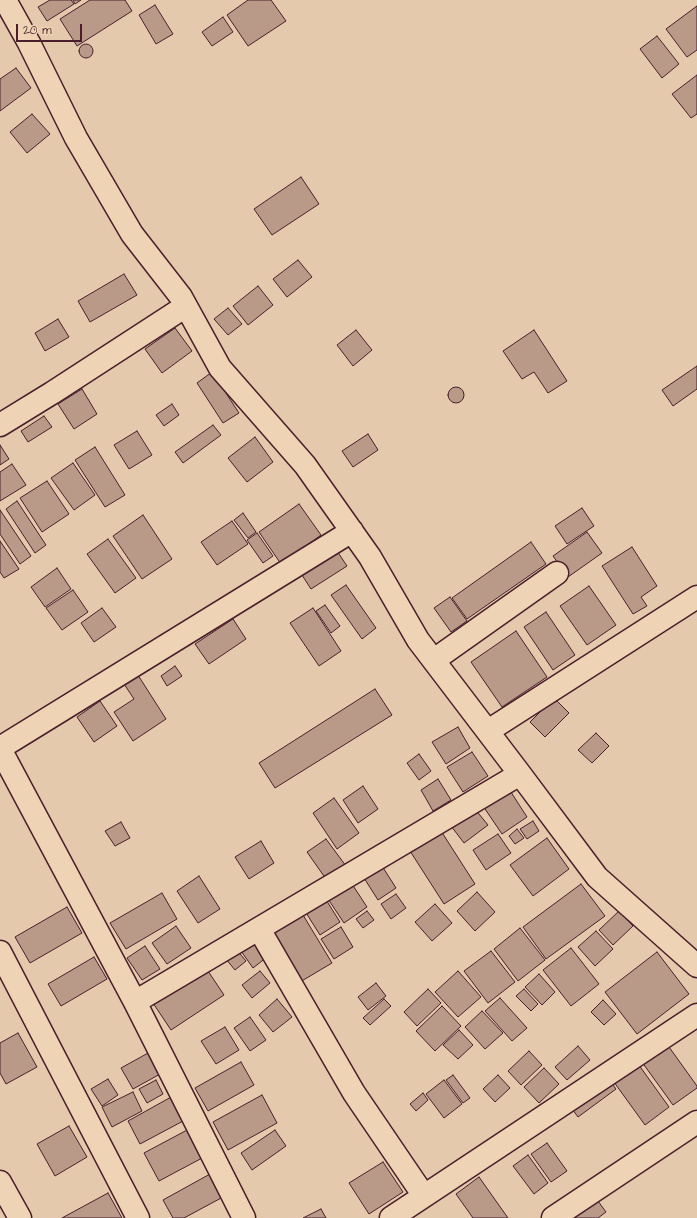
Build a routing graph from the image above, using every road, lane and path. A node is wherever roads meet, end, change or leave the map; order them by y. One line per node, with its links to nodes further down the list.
1 (5, 0): 2 (street)
2 (186, 306): 3 (street); 4 (street)
3 (0, 425)
4 (352, 531): 7 (street); 9 (street)
5 (557, 574): 7 (street)
6 (697, 597): 8 (street)
7 (434, 660): 8 (street)
8 (488, 731): 10 (street)
9 (0, 748): 14 (street)
10 (520, 774): 11 (street); 13 (street)
11 (259, 929): 14 (street); 18 (street)
12 (0, 952): 20 (street)
13 (697, 966)
14 (135, 1002): 21 (street)
15 (697, 1015): 18 (street)
16 (697, 1122): 23 (street)
17 (0, 1182): 19 (street)
18 (424, 1196): 22 (street)
19 (20, 1218)
20 (138, 1218)
21 (244, 1218)
22 (391, 1218)
23 (553, 1218)

